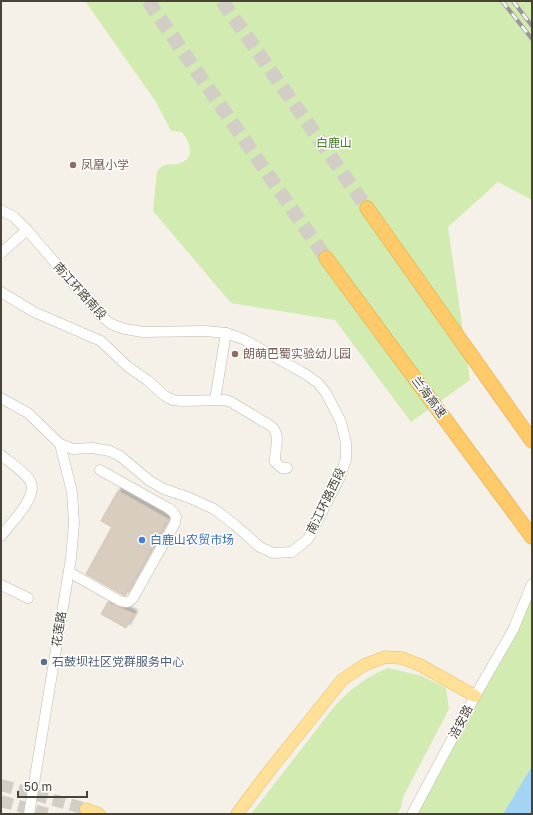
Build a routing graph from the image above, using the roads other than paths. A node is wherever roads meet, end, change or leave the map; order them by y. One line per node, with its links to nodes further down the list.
1 (367, 208): 10 (highway)
2 (1, 210): 3 (street, 南江环路南段)
3 (27, 230): 4 (street); 7 (street, 南江环路南段)
4 (1, 253)
5 (326, 258): 16 (highway, 兰海高速)
6 (1, 292): 9 (street)
7 (226, 333): 9 (street); 11 (street, 南江环路西段)
8 (1, 398): 11 (street)
9 (215, 400): 13 (street)
10 (532, 441)
11 (60, 444): 17 (street, 花莲路)
12 (1, 456): 15 (street)
13 (287, 468)
14 (100, 470): 17 (street)
15 (1, 536)
16 (532, 537)
17 (69, 572): 23 (street, 花莲路)
18 (532, 584): 21 (street, 涪安路)
19 (1, 585): 20 (street)
20 (28, 598)
21 (475, 696): 25 (main road); 26 (street, 涪安路)
22 (86, 809): 24 (main road)
23 (29, 814)
24 (99, 814)
25 (237, 814)
26 (412, 814)

